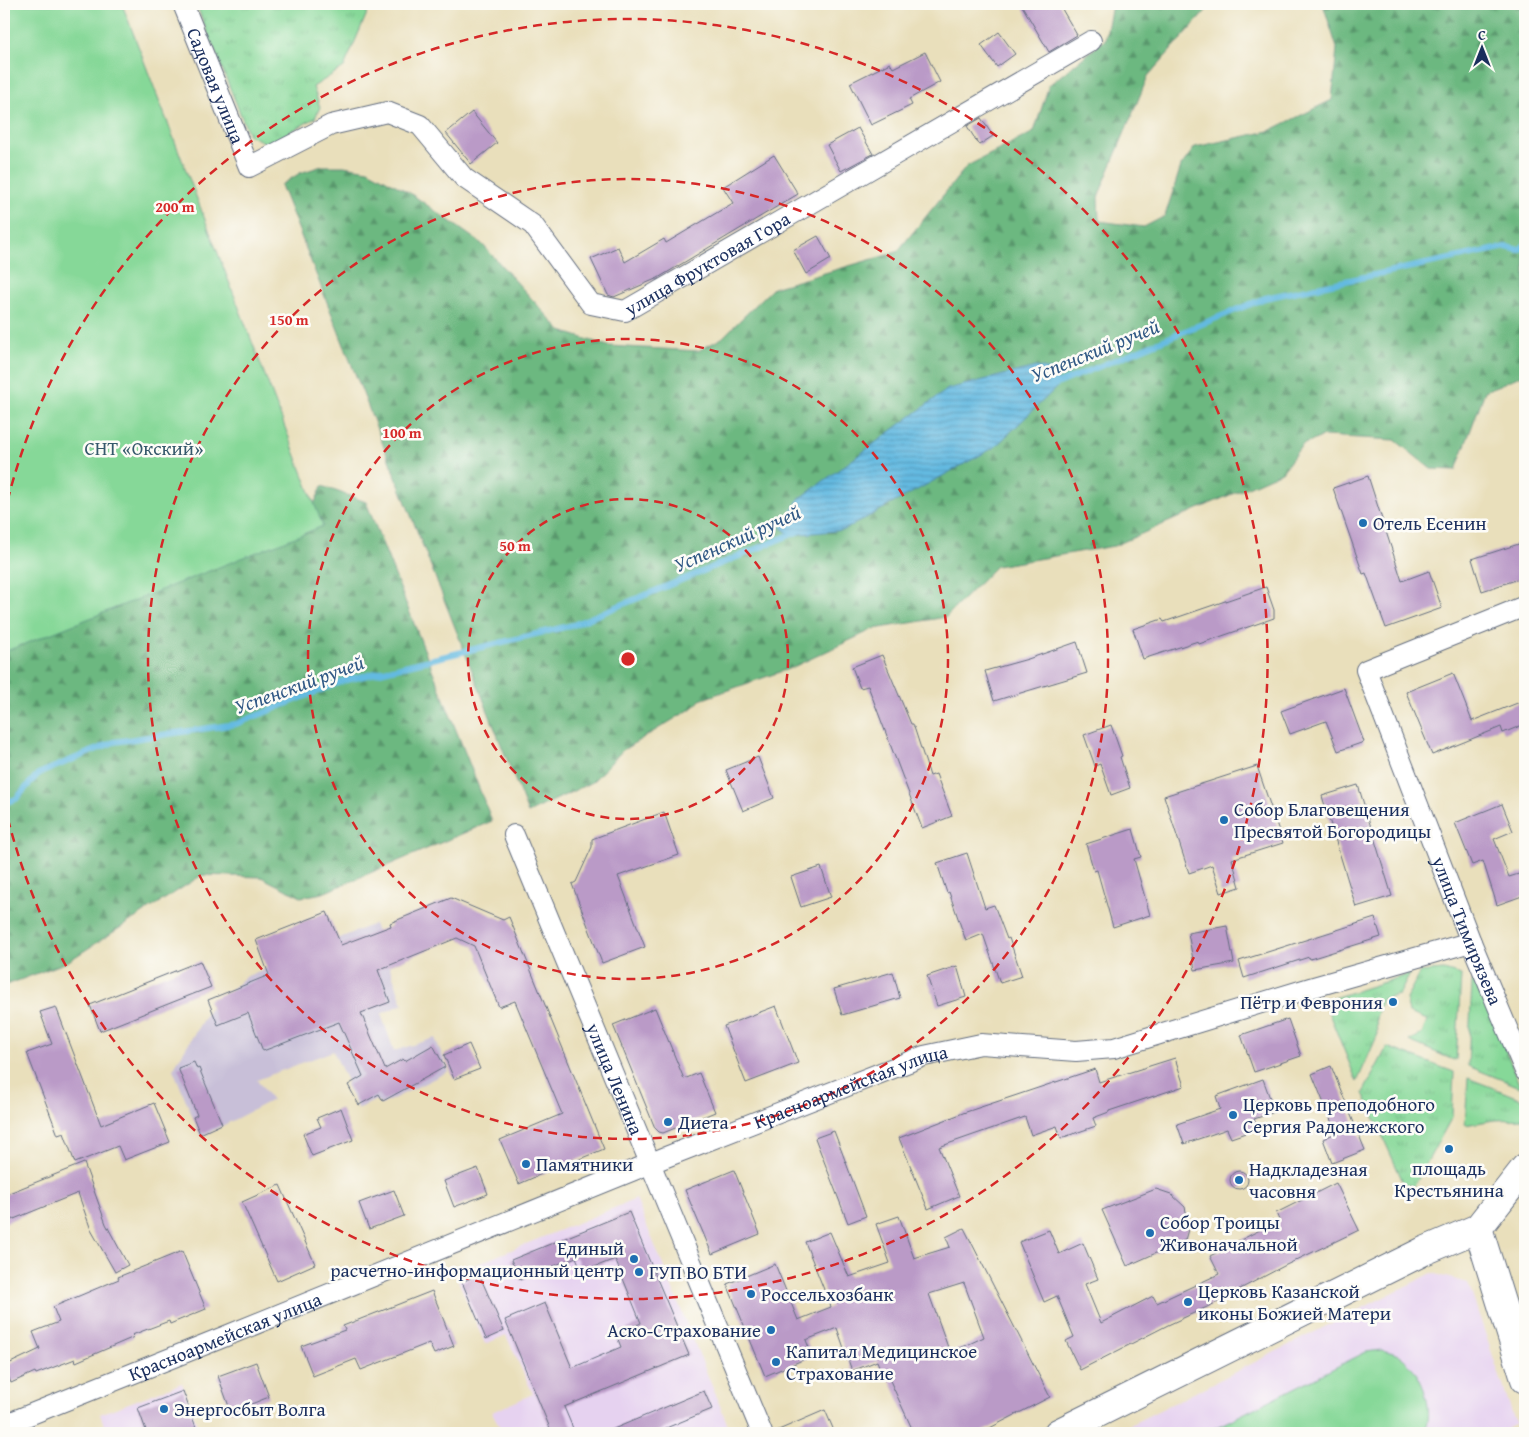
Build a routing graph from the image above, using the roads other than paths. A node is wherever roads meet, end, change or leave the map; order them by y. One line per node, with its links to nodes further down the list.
1 (183, 4): 3 (street, Садовая улица)
2 (1091, 41): 3 (street, улица Фруктовая Гора)
3 (249, 167)
4 (1525, 606): 6 (street, улица Тимирязева)
5 (514, 835): 8 (street, улица Ленина)
6 (1471, 942): 7 (street, улица Тимирязева); 8 (street, Красноармейская улица)
7 (1525, 1071)
8 (651, 1163): 12 (street, Красноармейская улица); 13 (street, улица Ленина)
9 (1525, 1168): 10 (street)
10 (1478, 1228): 11 (street); 14 (street)
11 (1525, 1379)
12 (4, 1425)
13 (762, 1433)
14 (1058, 1433)

